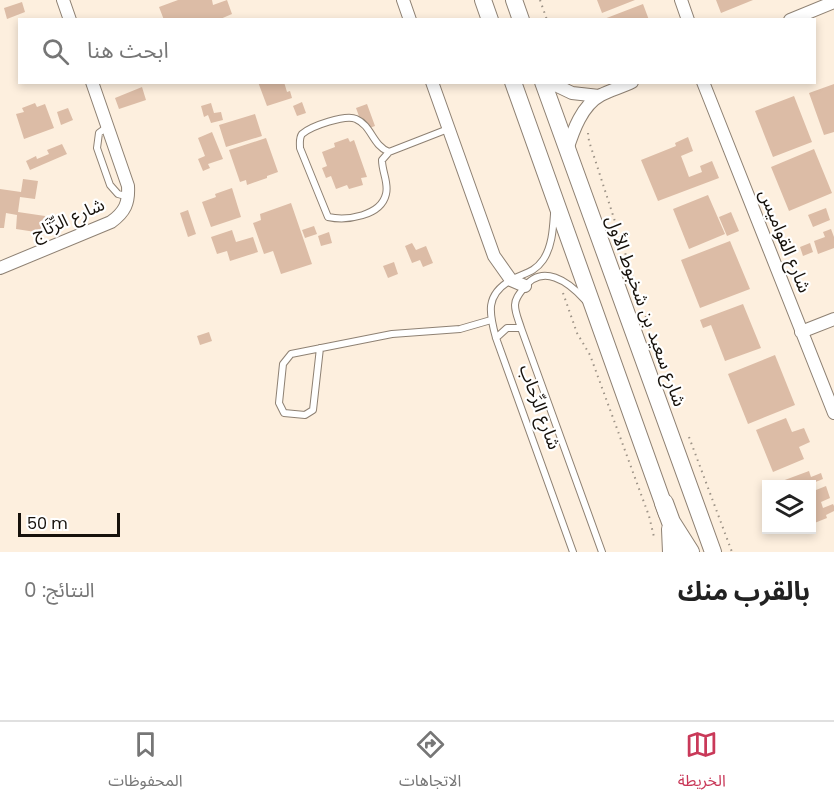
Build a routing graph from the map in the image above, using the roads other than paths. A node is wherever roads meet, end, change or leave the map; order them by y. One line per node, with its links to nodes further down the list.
1 (63, 0): 7 (street)
2 (403, 0): 8 (street)
3 (483, 0): 9 (main road)
4 (514, 0): 10 (main road)
5 (681, 0): 11 (street)
6 (834, 2): 12 (street)
7 (69, 18)
8 (409, 18)
9 (489, 18)
10 (520, 18)
11 (687, 18)
12 (795, 18)
13 (93, 84): 25 (street, شارع الرِّتَاج)
14 (433, 84): 21 (street)
15 (514, 84): 24 (main road)
16 (544, 84): 22 (main road, شارع سعيد بن شخبوط الأول)
17 (553, 84): 20 (street)
18 (627, 84): 20 (street)
19 (704, 84): 32 (street, شارع القواميس)
20 (599, 96): 22 (street)
21 (448, 129): 23 (lane); 26 (street)
22 (567, 150): 43 (main road, شارع سعيد بن شخبوط الأول)
23 (389, 152): 23 (lane)
24 (553, 194): 26 (lane, شارع الرِّحاب); 28 (main road)
25 (0, 268)
26 (512, 280): 27 (street); 30 (lane, شارع الرِّحاب)
27 (525, 286): 28 (lane); 31 (lane, شارع الرِّحاب)
28 (596, 313): 36 (main road)
29 (834, 319): 32 (street)
30 (491, 320): 33 (lane, شارع الرِّحاب); 34 (lane)
31 (521, 328): 33 (lane); 39 (lane, شارع الرِّحاب)
32 (801, 332): 35 (street, شارع القواميس)
33 (496, 338): 38 (lane, شارع الرِّحاب)
34 (320, 348): 34 (lane)
35 (834, 413)
36 (664, 503): 37 (main road); 42 (main road)
37 (671, 529): 40 (main road); 41 (main road)
38 (573, 552)
39 (602, 552)
40 (672, 552)
41 (679, 552)
42 (690, 552)
43 (713, 552)

